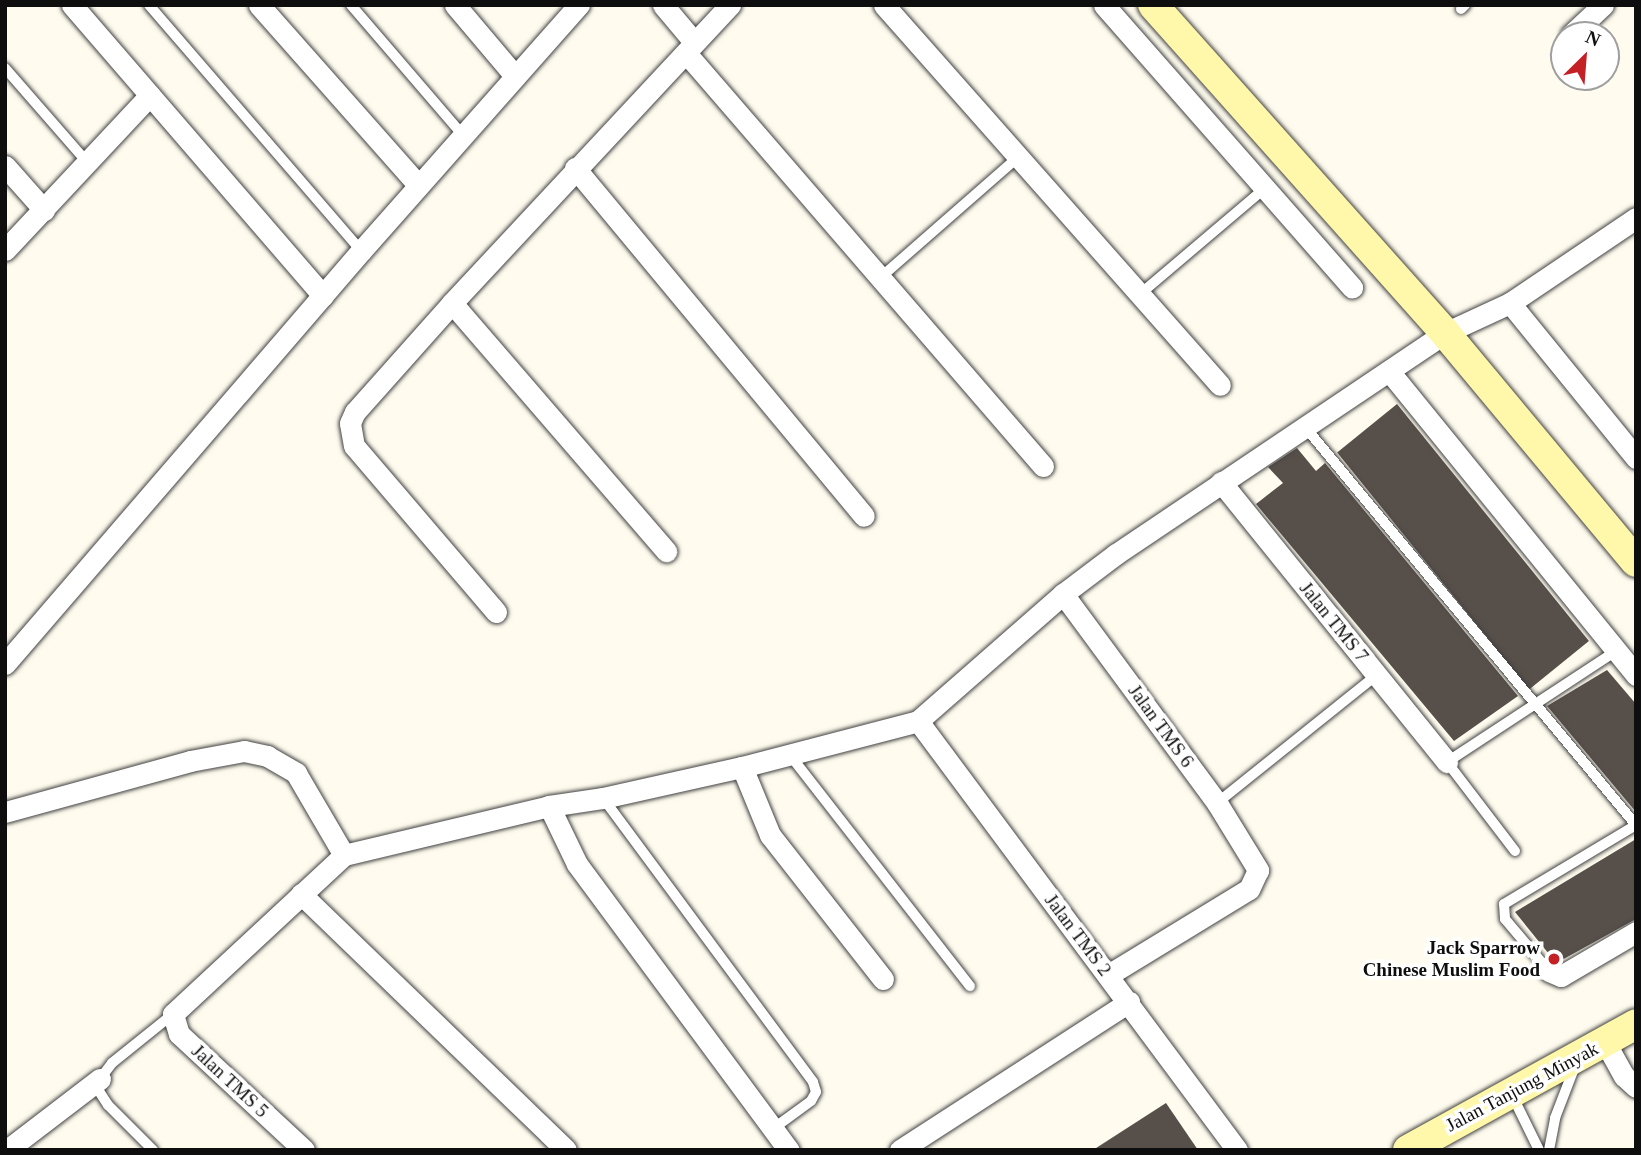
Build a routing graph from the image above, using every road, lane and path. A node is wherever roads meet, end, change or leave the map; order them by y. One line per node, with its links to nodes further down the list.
1 (72, 5): 17 (street)
2 (149, 5): 28 (lane)
3 (259, 5): 23 (street)
4 (351, 5): 18 (lane)
5 (455, 5): 16 (street)
6 (730, 5): 14 (street)
7 (884, 5): 19 (street)
8 (1104, 5): 24 (street)
9 (1153, 5): 35 (street)
10 (1603, 5): 13 (street)
11 (667, 11): 14 (street)
12 (569, 12): 16 (street)
13 (1586, 21)
14 (690, 47): 22 (street); 29 (street)
15 (5, 68): 20 (lane)
16 (515, 76): 18 (street)
17 (150, 95): 20 (street); 32 (street)
18 (463, 135): 23 (street)
19 (1018, 157): 29 (lane); 31 (street)
20 (86, 161): 25 (street)
21 (5, 166): 25 (street)
22 (575, 168): 33 (street); 43 (street)
23 (418, 186): 28 (street)
24 (1265, 188): 30 (street); 31 (lane)
25 (44, 210): 27 (street)
26 (1636, 218): 34 (street)
27 (5, 250)
28 (361, 251): 32 (street)
29 (880, 278): 41 (street)
30 (1352, 287)
31 (1139, 295): 37 (street)
32 (323, 296): 49 (street)
33 (452, 303): 44 (street); 47 (street)
34 (1510, 303): 35 (street); 39 (street)
35 (1446, 333): 36 (street); 45 (street)
36 (1389, 370): 38 (street); 48 (street)
37 (1220, 386)
38 (1305, 427): 42 (street); 52 (lane)
39 (1628, 433): 40 (street)
40 (1636, 458)
41 (1043, 466)
42 (1221, 482): 46 (street); 50 (street, Jalan TMS 7)
43 (864, 516)
44 (666, 551)
45 (1636, 562)
46 (1063, 594): 53 (street); 58 (street, Jalan TMS 6)
47 (496, 612)
48 (1616, 651): 51 (street); 52 (lane)
49 (5, 664)
50 (1377, 675): 55 (street, Jalan TMS 7); 58 (lane)
51 (1636, 676)
52 (1535, 705): 55 (lane); 65 (lane)
53 (918, 721): 54 (street); 66 (street, Jalan TMS 2)
54 (790, 755): 56 (street); 68 (lane)
55 (1447, 762): 61 (lane)
56 (742, 767): 57 (street); 67 (street)
57 (603, 798): 59 (street); 76 (lane)
58 (1217, 803): 66 (street, Jalan TMS 6)
59 (549, 806): 62 (street); 76 (street)
60 (5, 812): 62 (street)
61 (1515, 851)
62 (344, 855): 63 (street)
63 (301, 894): 70 (street); 80 (street)
64 (1636, 932): 65 (street)
65 (1549, 971)
66 (1108, 975): 69 (street, Jalan TMS 2)
67 (883, 979)
68 (970, 986)
69 (1129, 1002): 82 (street); 83 (street, Jalan TMS 2)
70 (176, 1010): 73 (lane); 79 (street, Jalan TMS 5)
71 (1636, 1024): 72 (street, Jalan Tanjung Minyak)
72 (1592, 1049): 74 (street); 75 (street, Jalan Tanjung Minyak); 86 (lane)
73 (100, 1079): 77 (street); 78 (lane)
74 (1636, 1087)
75 (1510, 1092): 84 (street, Jalan Tanjung Minyak); 85 (lane)
76 (774, 1129): 81 (street)
77 (10, 1149)
78 (153, 1150)
79 (304, 1150)
80 (566, 1150)
81 (789, 1150)
82 (900, 1150)
83 (1237, 1150)
84 (1408, 1150)
85 (1539, 1150)
86 (1549, 1150)

